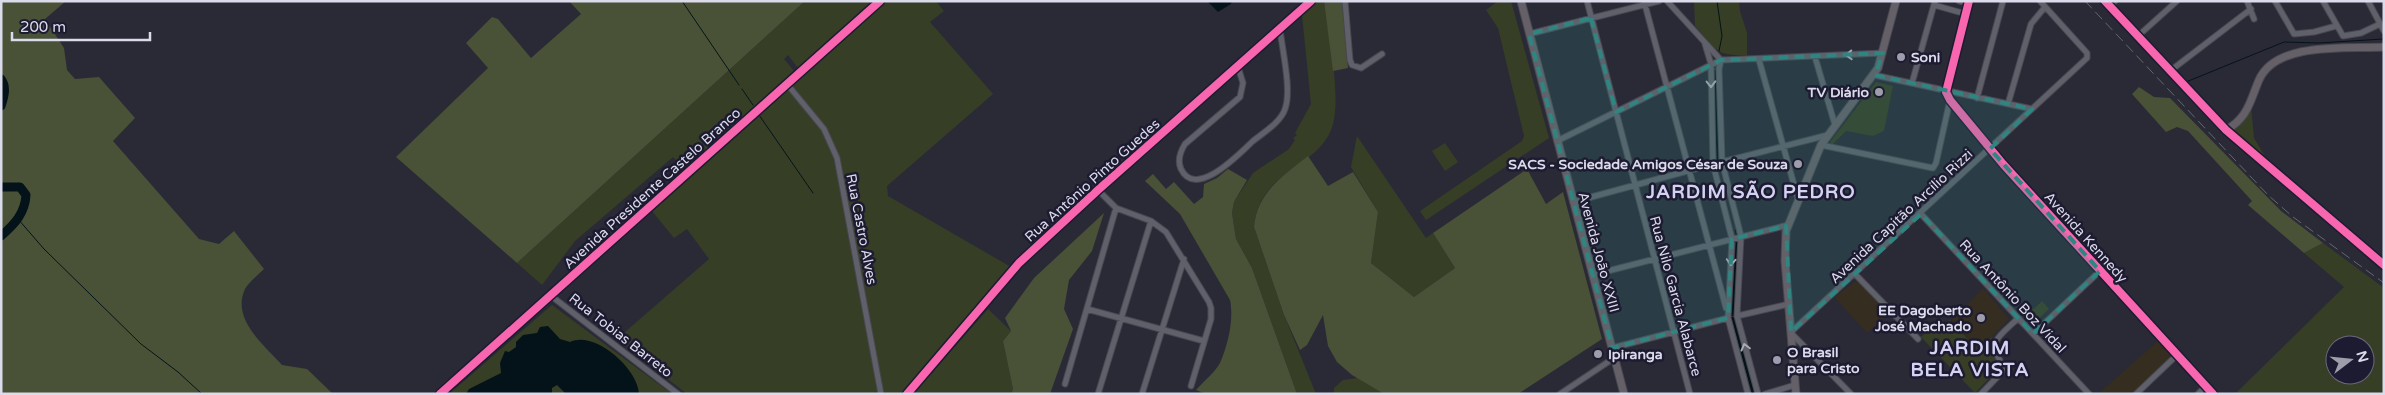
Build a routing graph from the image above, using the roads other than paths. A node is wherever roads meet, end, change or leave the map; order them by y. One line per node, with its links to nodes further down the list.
1 (880, 1): 44 (street, Avenida Presidente Castelo Branco)
2 (1311, 1): 28 (street, Rua Antônio Pinto Guedes)
3 (1345, 1): 35 (street)
4 (1521, 1): 30 (street, Avenida João XXIII)
5 (1587, 1): 24 (street, Rua Nilo Garcia Alabarce)
6 (1659, 1): 18 (street)
7 (1668, 1): 32 (street)
8 (1896, 1): 34 (street)
9 (1960, 1): 17 (street)
10 (2003, 1): 47 (street)
11 (2040, 1): 21 (street)
12 (2177, 1): 31 (street)
13 (2247, 1): 22 (street)
14 (2275, 1): 27 (street)
15 (2323, 1): 27 (street)
16 (2368, 1): 26 (street)
17 (1969, 2): 23 (street)
18 (1645, 3): 24 (street); 45 (street)
19 (1935, 3): 23 (street); 43 (street)
20 (2110, 3): 31 (street)
21 (2045, 8): 49 (street); 50 (street, Avenida Capitão Arcílio Rizzi)
22 (2251, 10): 25 (street); 41 (street)
23 (1966, 14): 46 (street)
24 (1591, 18): 30 (street); 51 (street, Rua Nilo Garcia Alabarce)
25 (2254, 19)
26 (2380, 24): 27 (street); 29 (street)
27 (2336, 26)
28 (1280, 29): 40 (street, Rua Antônio Pinto Guedes); 40 (street)
29 (2384, 32)
30 (1529, 34): 55 (street, Avenida João XXIII)
31 (2138, 36): 41 (street)
32 (1701, 37): 37 (street); 39 (street)
33 (2384, 48): 53 (street)
34 (1883, 53): 36 (street, one-way to 36); 42 (street)
35 (1382, 54)
36 (1815, 57): 38 (street); 52 (street)
37 (1721, 60): 38 (street); 39 (street); 59 (street)
38 (1759, 60): 57 (street)
39 (1711, 64): 45 (street); 60 (street, one-way to 60)
40 (1238, 67): 63 (street, Rua Antônio Pinto Guedes)
41 (2170, 72): 53 (street)
42 (1874, 75): 43 (street); 52 (street)
43 (1912, 83): 46 (street)
44 (787, 84): 79 (street, Avenida Presidente Castelo Branco); 102 (street, Rua Castro Alves)
45 (1666, 87): 51 (street); 61 (street)
46 (1946, 92): 47 (street); 48 (street, Avenida Kennedy)
47 (1977, 98): 49 (street)
48 (1950, 100): 56 (street); 58 (street, Avenida Kennedy)
49 (2008, 104): 50 (street)
50 (2032, 109): 58 (street, Avenida Capitão Arcílio Rizzi)
51 (1616, 112): 55 (street); 62 (street, Rua Nilo Garcia Alabarce)
52 (1835, 126): 54 (street)
53 (2226, 130): 75 (street)
54 (1828, 134): 56 (street); 57 (street)
55 (1557, 141): 65 (street, Avenida João XXIII)
56 (1821, 145): 64 (street)
57 (1783, 147): 59 (street); 64 (street)
58 (1990, 149): 67 (street, Avenida Capitão Arcílio Rizzi); 76 (street, Avenida Kennedy)
59 (1722, 162): 70 (street)
60 (1713, 164): 61 (street); 71 (street)
61 (1688, 171): 62 (street); 72 (street)
62 (1635, 185): 65 (street); 74 (street, Rua Nilo Garcia Alabarce)
63 (1098, 190): 66 (street); 103 (street, Rua Antônio Pinto Guedes)
64 (1798, 199): 69 (street)
65 (1573, 202): 78 (street, Avenida João XXIII)
66 (1116, 208): 68 (street); 81 (street)
67 (1921, 214): 77 (street, Avenida Capitão Arcílio Rizzi); 86 (street, Rua Antônio Boz Vidal)
68 (1151, 221): 73 (street); 84 (street)
69 (1788, 225): 70 (street); 80 (street)
70 (1741, 236): 71 (street); 83 (street)
71 (1732, 239): 72 (street); 82 (street, one-way to 82)
72 (1709, 244): 74 (street); 82 (street)
73 (1184, 259): 87 (street); 92 (street)
74 (1655, 259): 78 (street); 88 (street, Rua Nilo Garcia Alabarce)
75 (2384, 265)
76 (2100, 271): 90 (street); 94 (street, Avenida Kennedy)
77 (1855, 274): 89 (street, Avenida Capitão Arcílio Rizzi); 91 (street)
78 (1592, 275): 93 (street, Avenida João XXIII)
79 (550, 295): 100 (street, Avenida Presidente Castelo Branco); 101 (street, Rua Tobias Barreto)
80 (1789, 304): 83 (street); 89 (street)
81 (1087, 309): 84 (street); 96 (street)
82 (1727, 311): 85 (street)
83 (1737, 316): 110 (street, one-way to 83)
84 (1121, 318): 87 (street); 104 (street)
85 (1728, 318): 88 (street); 109 (street)
86 (2017, 319): 90 (street, Rua Antônio Boz Vidal); 114 (street)
87 (1161, 330): 92 (street); 105 (street)
88 (1673, 332): 93 (street); 108 (street, Rua Nilo Garcia Alabarce)
89 (1791, 332): 98 (street); 113 (street)
90 (2033, 334): 115 (street, Rua Antônio Boz Vidal)
91 (1918, 339)
92 (1204, 341): 97 (street)
93 (1612, 348): 95 (street, Avenida João XXIII)
94 (2177, 356): 99 (street, Avenida Kennedy); 116 (street)
95 (1614, 358): 106 (street); 107 (street, Avenida João XXIII)
96 (1065, 384)
97 (1190, 386)
98 (1795, 386): 111 (street); 112 (street)
99 (2206, 386): 117 (street); 118 (street, Avenida Kennedy)
100 (440, 394)
101 (678, 394)
102 (881, 394)
103 (907, 394)
104 (1098, 394)
105 (1142, 394)
106 (1560, 394)
107 (1624, 394)
108 (1690, 394)
109 (1748, 394)
110 (1758, 394)
111 (1765, 394)
112 (1796, 394)
113 (1850, 394)
114 (1981, 394)
115 (2089, 394)
116 (2136, 394)
117 (2198, 394)
118 (2213, 394)

